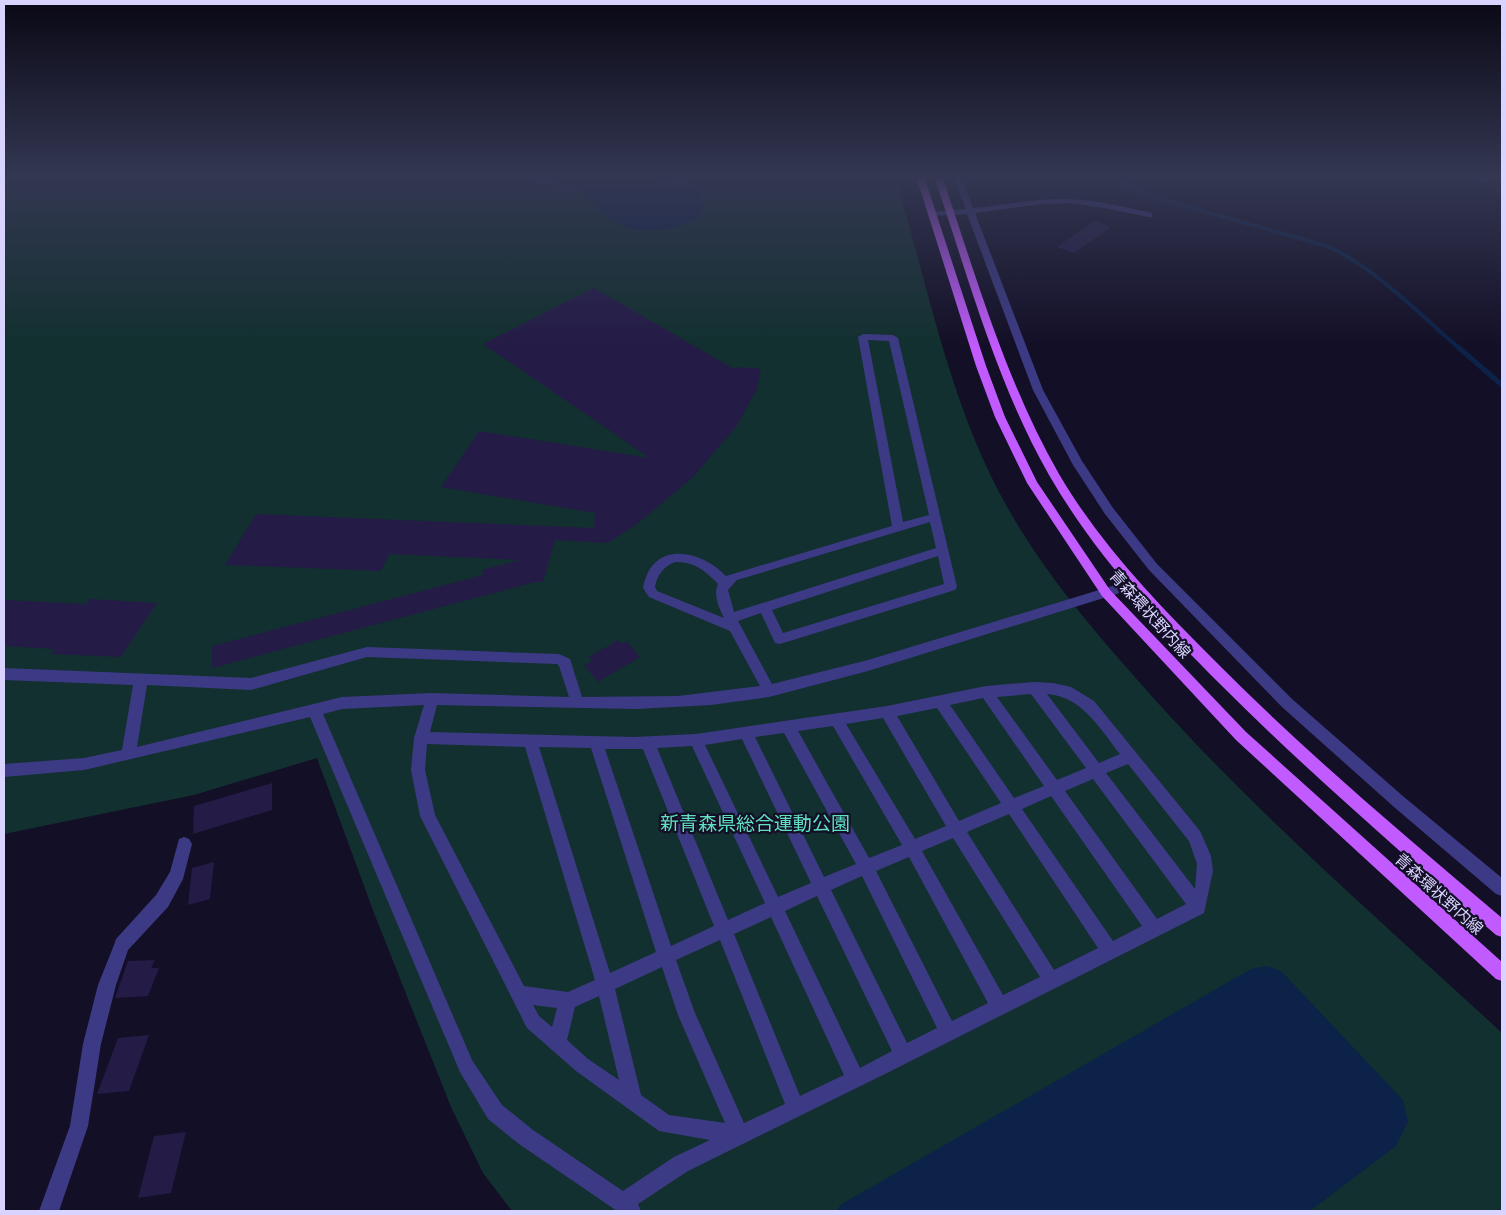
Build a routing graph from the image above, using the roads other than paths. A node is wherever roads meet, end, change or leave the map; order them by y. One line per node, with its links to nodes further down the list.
1 (938, 233): 4 (main road, 青森環状野内線)
2 (958, 233): 5 (main road, 青森環状野内線)
3 (977, 233): 43 (street)
4 (948, 261): 5 (main road); 11 (main road, 青森環状野内線)
5 (967, 261): 10 (main road, 青森環状野内線)
6 (935, 517): 7 (street); 7 (street); 8 (street)
7 (898, 528): 9 (street)
8 (943, 550): 12 (street); 12 (street)
9 (725, 583): 13 (street); 13 (street)
10 (1132, 585): 11 (street); 47 (main road, 青森環状野内線)
11 (1106, 593): 17 (street); 51 (main road, 青森環状野内線)
12 (764, 607): 13 (street)
13 (733, 623): 17 (street)
14 (4, 674): 15 (street)
15 (141, 680): 21 (street); 32 (street)
16 (1034, 688): 18 (street); 33 (street); 34 (street)
17 (769, 691): 21 (street)
18 (986, 692): 20 (street); 36 (street)
19 (432, 699): 21 (street); 22 (street); 27 (street)
20 (940, 701): 23 (street); 37 (street)
21 (577, 702)
22 (314, 709): 32 (street); 64 (street)
23 (887, 712): 24 (street); 38 (street)
24 (836, 719): 25 (street); 40 (street)
25 (788, 727): 26 (street); 41 (street)
26 (746, 734): 29 (street); 42 (street)
27 (421, 738): 28 (street); 54 (street)
28 (530, 740): 30 (street); 53 (street)
29 (696, 740): 31 (street); 45 (street)
30 (596, 743): 31 (street); 50 (street)
31 (648, 743): 48 (street)
32 (128, 755): 35 (street)
33 (1131, 756): 34 (street); 44 (street)
34 (1096, 771): 36 (street); 44 (street)
35 (4, 772)
36 (1055, 788): 37 (street); 46 (street)
37 (1011, 807): 38 (street); 49 (street)
38 (956, 830): 40 (street); 52 (street)
39 (184, 844): 65 (street)
40 (912, 848): 41 (street); 56 (street)
41 (866, 867): 42 (street); 57 (street)
42 (821, 886): 45 (street); 59 (street)
43 (1502, 888)
44 (1198, 906): 46 (street)
45 (774, 907): 48 (street); 60 (street)
46 (1154, 929): 49 (street)
47 (1502, 929)
48 (723, 931): 50 (street); 62 (street)
49 (1110, 951): 52 (street)
50 (666, 956): 53 (street); 63 (street)
51 (1502, 973)
52 (1052, 980): 56 (street)
53 (605, 984): 55 (street); 61 (street)
54 (519, 994): 55 (street); 58 (street)
55 (568, 1002): 58 (street)
56 (999, 1006): 57 (street)
57 (948, 1032): 59 (street)
58 (558, 1044): 61 (street)
59 (903, 1054): 60 (street)
60 (855, 1078): 62 (street)
61 (633, 1101): 63 (street)
62 (796, 1108): 63 (street)
63 (740, 1135): 64 (street)
64 (627, 1207)
65 (49, 1211)

